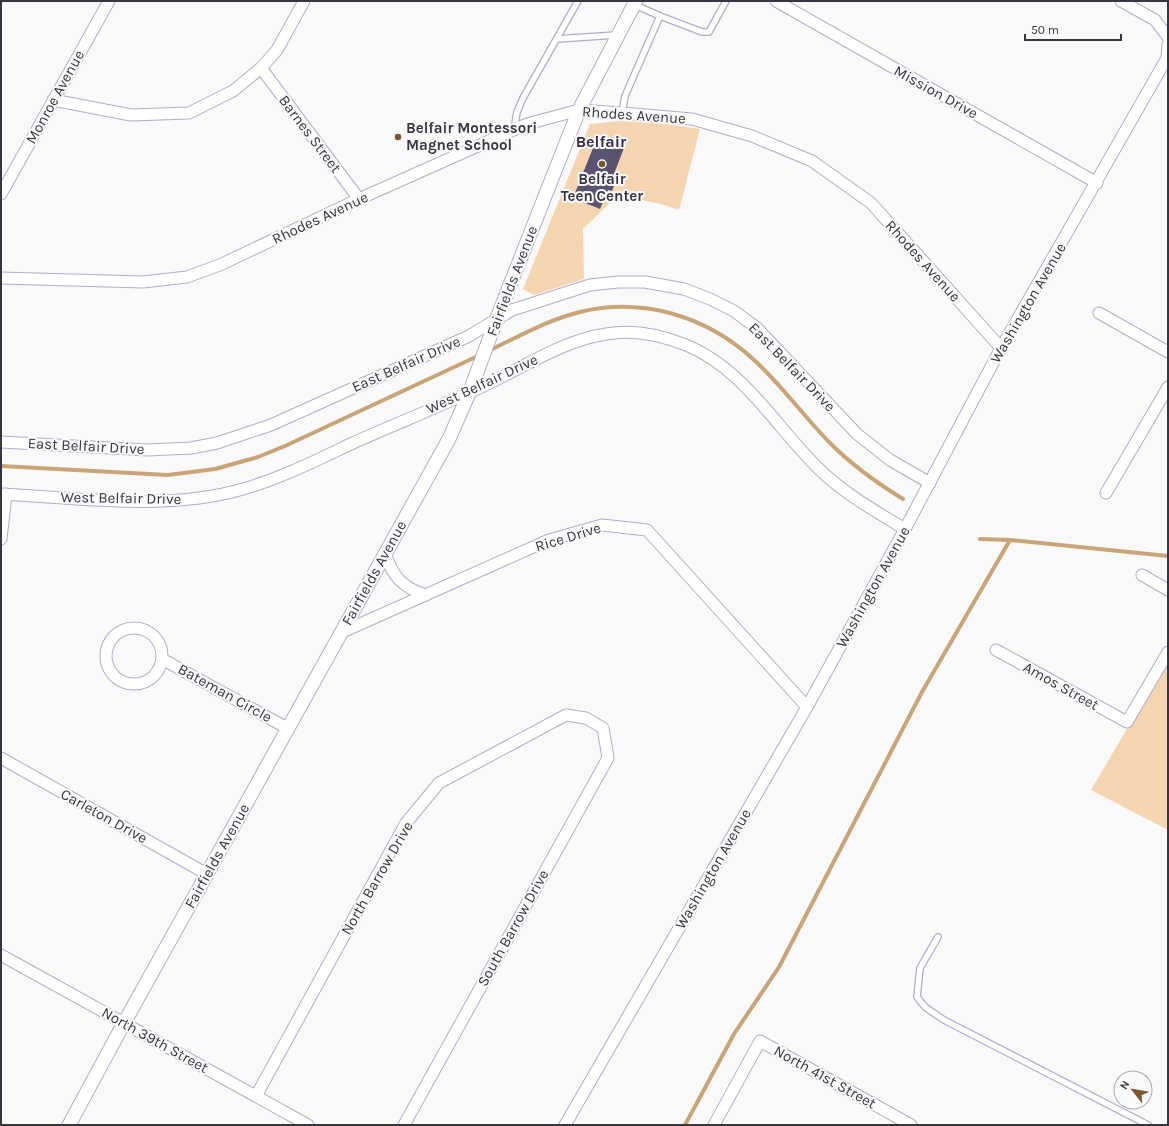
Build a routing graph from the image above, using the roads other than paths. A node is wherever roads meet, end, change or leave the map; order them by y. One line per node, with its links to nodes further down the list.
1 (109, 1): 14 (street, Monroe Avenue)
2 (304, 1): 13 (street)
3 (578, 1): 11 (lane)
4 (726, 1): 8 (lane)
5 (776, 1): 18 (street, Mission Drive)
6 (1121, 1): 10 (street)
7 (635, 3): 8 (lane); 9 (street, Fairfields Avenue)
8 (660, 16): 16 (lane)
9 (617, 35): 11 (lane); 15 (street, Fairfields Avenue)
10 (1168, 38)
11 (557, 39): 17 (lane)
12 (1168, 44): 18 (street, Washington Avenue)
13 (261, 68): 14 (street); 20 (street, Barnes Street)
14 (53, 100): 19 (street, Monroe Avenue)
15 (579, 110): 16 (street, Rhodes Avenue); 17 (street, Rhodes Avenue); 23 (street, Fairfields Avenue)
16 (622, 113): 24 (street, Rhodes Avenue)
17 (514, 130): 20 (street, Rhodes Avenue)
18 (1097, 183): 24 (street, Washington Avenue)
19 (1, 194)
20 (359, 199): 21 (street, Rhodes Avenue)
21 (1, 278)
22 (1099, 313): 25 (street)
23 (497, 318): 26 (street, Fairfields Avenue); 28 (street, East Belfair Drive); 29 (street, East Belfair Drive)
24 (1001, 348): 29 (street, Washington Avenue)
25 (1168, 352)
26 (473, 385): 31 (street, West Belfair Drive); 32 (street, West Belfair Drive); 34 (street, Fairfields Avenue)
27 (1168, 386): 30 (street)
28 (1, 442)
29 (930, 483): 32 (street, Washington Avenue)
30 (1106, 493)
31 (4, 494): 33 (street)
32 (905, 529): 42 (street, Washington Avenue)
33 (1, 539)
34 (385, 553): 37 (street); 38 (street, Fairfields Avenue)
35 (1142, 575): 36 (street)
36 (1168, 590)
37 (426, 595): 38 (street, Rice Drive); 42 (street, Rice Drive)
38 (340, 632): 43 (street, Fairfields Avenue)
39 (996, 650): 40 (street, Amos Street)
40 (1168, 652)
41 (162, 659): 41 (street); 43 (street, Bateman Circle)
42 (807, 706): 54 (street, Washington Avenue)
43 (287, 728): 46 (street, Fairfields Avenue)
44 (603, 728): 50 (street, North Barrow Drive); 53 (street, South Barrow Drive)
45 (1, 758): 46 (street, Carleton Drive)
46 (207, 874): 49 (street, Fairfields Avenue)
47 (938, 937): 57 (lane)
48 (1, 955): 49 (street, North 39th Street)
49 (124, 1023): 50 (street, North 39th Street); 51 (street, Fairfields Avenue)
50 (256, 1096): 52 (street, North 39th Street)
51 (69, 1125)
52 (308, 1125)
53 (404, 1125)
54 (565, 1125)
55 (714, 1125): 56 (street, North 41st Street)
56 (911, 1125)
57 (1148, 1125)

